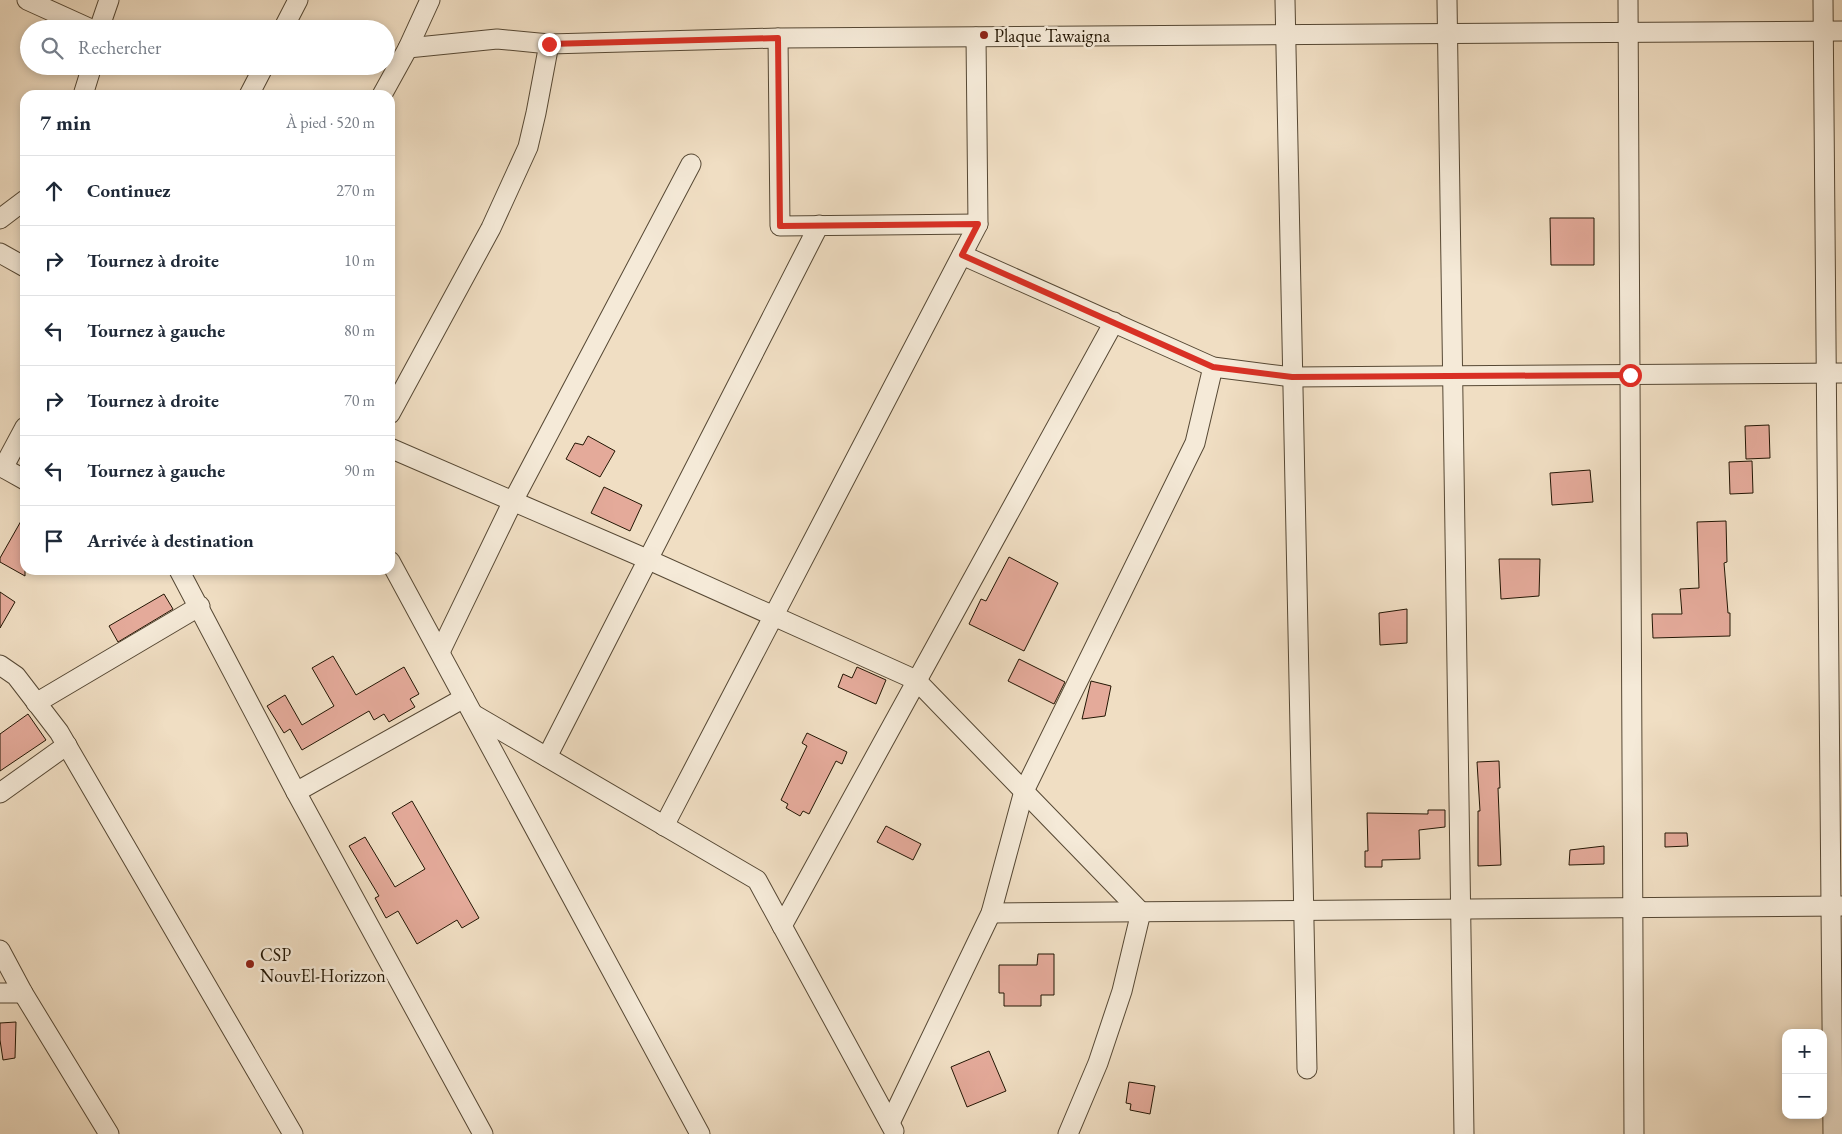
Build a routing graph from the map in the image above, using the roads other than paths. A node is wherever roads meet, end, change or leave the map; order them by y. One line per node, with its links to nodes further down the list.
1 (27, 0): 9 (street)
2 (109, 0): 10 (street)
3 (298, 0): 11 (street)
4 (430, 0): 20 (street)
5 (1284, 0): 16 (street)
6 (1447, 0): 15 (street)
7 (1628, 0): 14 (street)
8 (1823, 0): 12 (street)
9 (71, 20)
10 (102, 20)
11 (288, 20)
12 (1823, 31): 13 (street); 14 (street); 38 (street)
13 (1842, 31)
14 (1628, 32): 15 (street); 39 (street)
15 (1447, 33): 16 (street); 40 (street)
16 (1285, 34): 17 (street); 41 (street)
17 (976, 36): 18 (street); 31 (street)
18 (778, 38): 19 (street); 32 (street)
19 (549, 44): 20 (street); 42 (street)
20 (408, 48): 21 (street)
21 (395, 72)
22 (89, 75): 25 (street)
23 (259, 75): 26 (street)
24 (393, 75): 27 (street)
25 (85, 90)
26 (252, 90)
27 (385, 90)
28 (691, 164): 47 (street)
29 (20, 204): 30 (street)
30 (0, 218)
31 (978, 224): 32 (street); 34 (street)
32 (819, 225): 48 (street)
33 (0, 253): 35 (street)
34 (962, 255): 36 (street); 52 (street)
35 (20, 264)
36 (1114, 322): 37 (street); 55 (street)
37 (1213, 367): 41 (street); 60 (street)
38 (1834, 373): 39 (street); 64 (street)
39 (1630, 375): 40 (street); 65 (street)
40 (1452, 376): 41 (street); 66 (street)
41 (1292, 377): 67 (street)
42 (395, 405)
43 (20, 436): 45 (street)
44 (395, 450): 47 (street)
45 (2, 467): 46 (street)
46 (20, 477)
47 (513, 501): 48 (street); 53 (street)
48 (648, 560): 52 (street); 59 (street)
49 (395, 570): 53 (street)
50 (182, 575): 51 (street)
51 (200, 606): 56 (street); 61 (street)
52 (774, 616): 55 (street); 63 (street)
53 (440, 652): 57 (street)
54 (0, 665): 56 (street)
55 (916, 680): 60 (street); 70 (street)
56 (36, 702): 58 (street)
57 (468, 706): 59 (street); 61 (street); 80 (street)
58 (67, 745): 62 (street); 78 (street)
59 (546, 757): 63 (street)
60 (1024, 791): 68 (street); 69 (street)
61 (296, 792): 79 (street)
62 (0, 793)
63 (664, 826): 70 (street)
64 (1836, 906): 65 (street); 75 (street)
65 (1633, 908): 66 (street); 83 (street)
66 (1461, 909): 67 (street); 82 (street)
67 (1303, 910): 68 (street); 74 (street)
68 (1141, 912): 69 (street); 81 (street)
69 (991, 913): 76 (street)
70 (782, 926): 76 (street)
71 (0, 950): 73 (street)
72 (0, 993): 73 (street)
73 (23, 993): 77 (street)
74 (1307, 1069)
75 (1836, 1126)
76 (893, 1129)
77 (109, 1134)
78 (293, 1134)
79 (483, 1134)
80 (700, 1134)
81 (1068, 1134)
82 (1464, 1134)
83 (1634, 1134)

